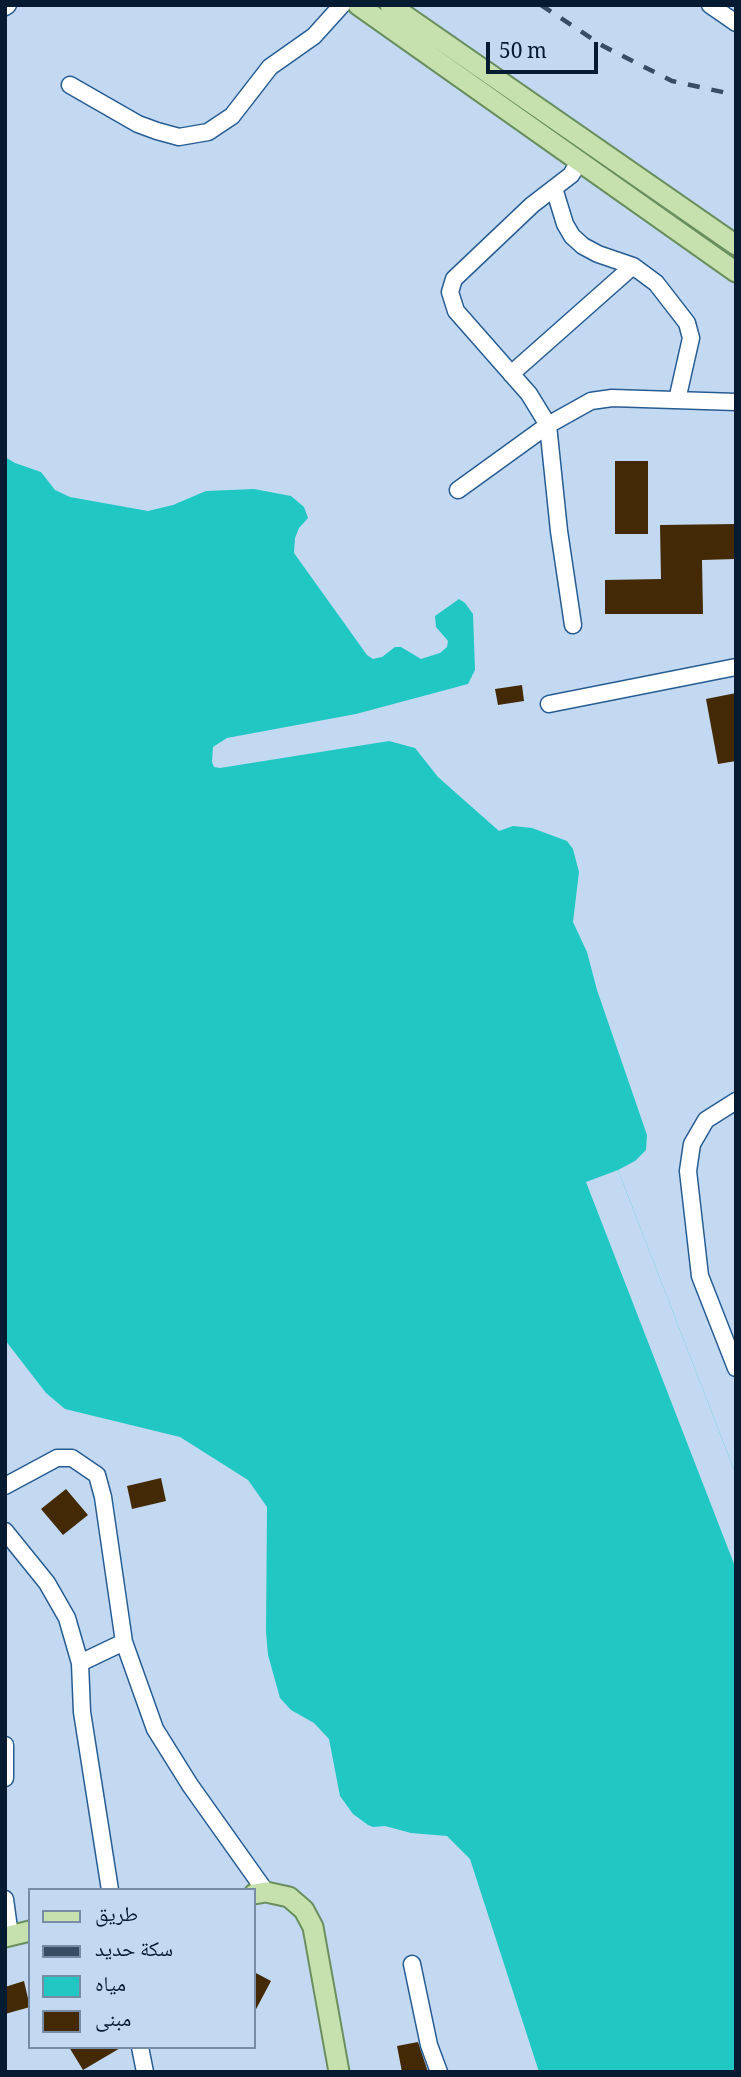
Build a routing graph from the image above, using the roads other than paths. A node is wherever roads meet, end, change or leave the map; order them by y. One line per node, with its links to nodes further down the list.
1 (342, 5): 6 (street)
2 (358, 5): 7 (main road)
3 (390, 5): 9 (main road)
4 (710, 5): 5 (street)
5 (736, 23)
6 (70, 85)
7 (579, 162): 8 (street); 11 (main road)
8 (554, 188): 10 (street); 12 (street)
9 (736, 245)
10 (633, 266): 12 (street); 13 (street)
11 (736, 272)
12 (511, 374): 15 (street)
13 (677, 400): 14 (street); 15 (street)
14 (736, 402)
15 (548, 425): 16 (street); 17 (street)
16 (458, 490)
17 (573, 625)
18 (736, 667): 19 (street)
19 (549, 704)
20 (736, 1101): 21 (street)
21 (736, 1368)
22 (5, 1486): 24 (street)
23 (5, 1531): 25 (street)
24 (124, 1642): 25 (street); 29 (street)
25 (80, 1663): 28 (street)
26 (5, 1745): 27 (street)
27 (5, 1778)
28 (110, 1888)
29 (260, 1893): 36 (main road)
30 (5, 1899): 32 (street)
31 (28, 1931): 32 (main road)
32 (7, 1936)
33 (412, 1964): 37 (street)
34 (140, 2049): 35 (street)
35 (145, 2072)
36 (339, 2072)
37 (439, 2072)

